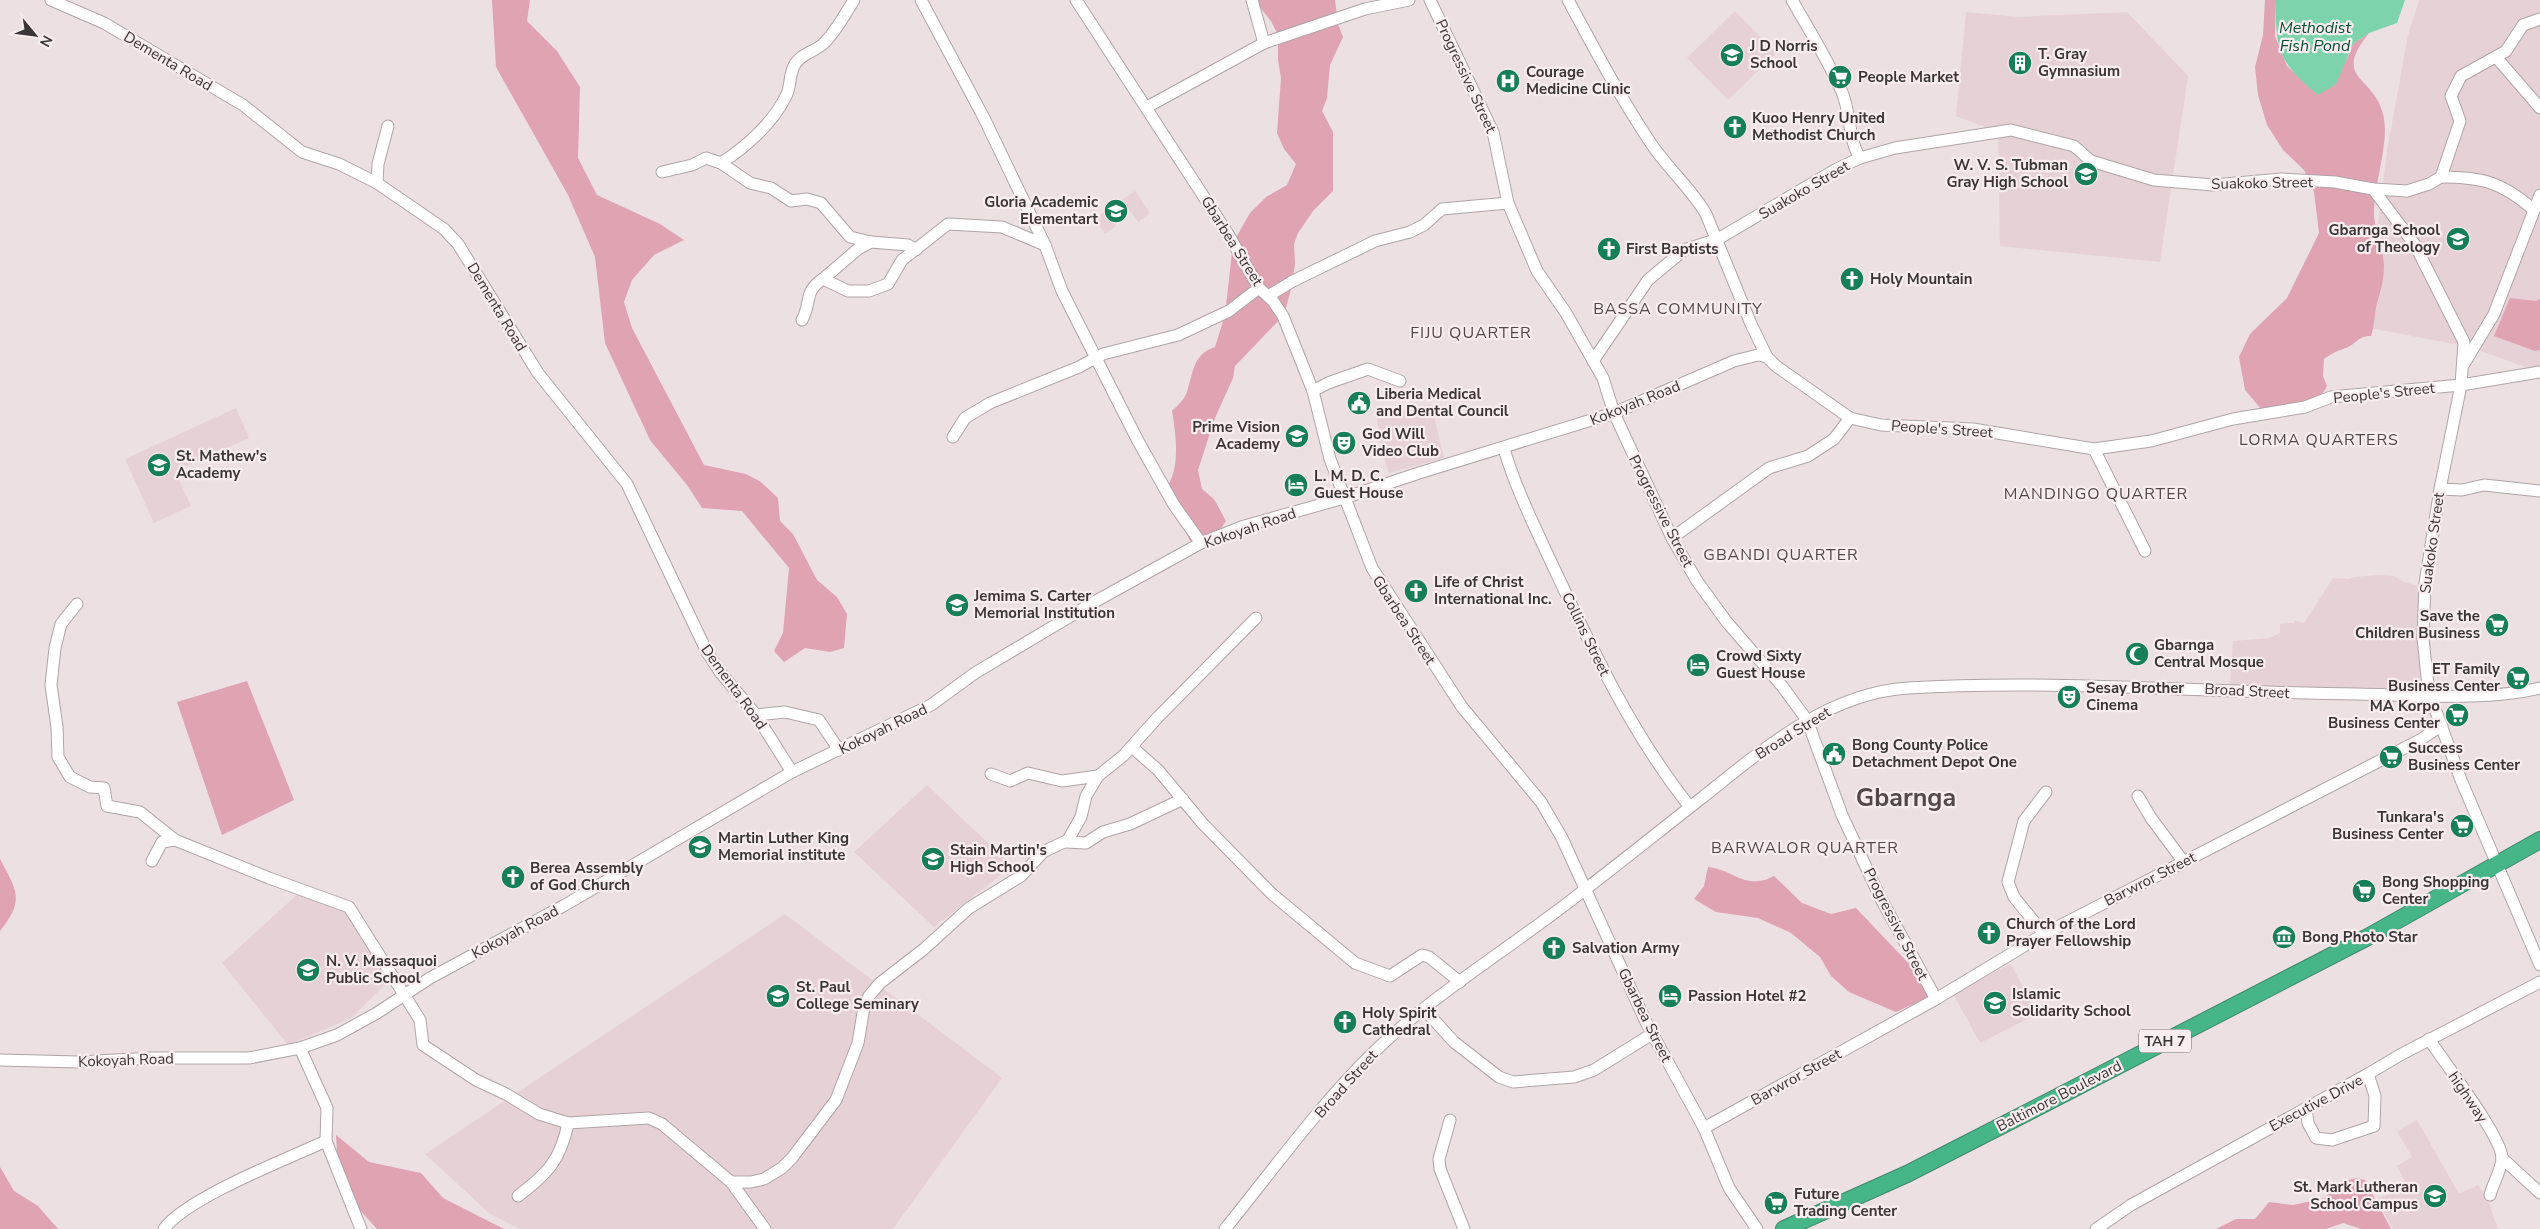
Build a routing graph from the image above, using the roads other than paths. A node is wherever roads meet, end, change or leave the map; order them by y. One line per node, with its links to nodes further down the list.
1 (51, 0): 20 (street, Dementa Road)
2 (854, 0): 17 (street)
3 (920, 0): 27 (street)
4 (1076, 0): 13 (street, Gbarbea Street)
5 (1252, 0): 11 (street)
6 (1409, 0): 11 (street)
7 (1430, 0): 23 (street, Progressive Street)
8 (1568, 0): 25 (street, People's Street)
9 (1792, 0): 16 (street)
10 (2540, 19): 12 (street)
11 (1264, 43): 13 (street)
12 (2496, 57): 14 (street); 19 (street)
13 (1147, 107): 30 (street, Gbarbea Street)
14 (2540, 108)
15 (388, 126): 20 (street)
16 (1860, 158): 21 (street, Suakoko Street); 25 (street, Suakoko Street)
17 (721, 163): 18 (street); 26 (street)
18 (662, 172)
19 (2441, 177): 21 (street); 24 (street)
20 (376, 183): 55 (street, Dementa Road)
21 (2373, 189): 35 (street, Suakoko Street)
22 (2540, 195): 24 (street)
23 (1508, 203): 30 (street); 34 (street, Progressive Street)
24 (2534, 210): 35 (street)
25 (1718, 239): 32 (street, People's Street); 34 (street, Suakoko Street)
26 (871, 242): 28 (street); 29 (street)
27 (1045, 245): 28 (street); 33 (street)
28 (916, 250): 29 (street)
29 (823, 280): 31 (street)
30 (1264, 292): 33 (street); 39 (street, Gbarbea Street)
31 (802, 320)
32 (1767, 356): 40 (street, Kokoyah Road); 41 (street, People's Street)
33 (1096, 357): 42 (street); 49 (street)
34 (1593, 361): 40 (street, Progressive Street)
35 (2464, 364): 38 (street, Suakoko Street)
36 (2540, 372): 38 (street, People's Street)
37 (1400, 381): 39 (street)
38 (2461, 384): 44 (street, People's Street); 45 (street, Suakoko Street)
39 (1313, 391): 47 (street, Gbarbea Street)
40 (1614, 413): 43 (street, Kokoyah Road); 48 (street, Progressive Street)
41 (1850, 418): 44 (street, People's Street); 48 (street)
42 (953, 438)
43 (1504, 448): 47 (street, Kokoyah Road); 66 (street, Collins Street)
44 (2094, 449): 50 (street)
45 (2440, 489): 46 (street); 54 (street, Suakoko Street)
46 (2540, 491)
47 (1344, 498): 49 (street, Kokoyah Road); 73 (street, Gbarbea Street)
48 (1672, 538): 56 (street, Progressive Street)
49 (1201, 543): 59 (street, Kokoyah Road)
50 (2145, 551)
51 (77, 604): 67 (street)
52 (1256, 618): 58 (street)
53 (2540, 688): 54 (street, Broad Street)
54 (2430, 695): 56 (street, Broad Street); 57 (street, Suakoko Street)
55 (756, 715): 59 (street); 60 (street, Dementa Road)
56 (1808, 720): 66 (street, Broad Street); 79 (street, Progressive Street)
57 (2442, 725): 71 (street, Barwror Street); 72 (street, Suakoko Street)
58 (1132, 747): 62 (street); 65 (street)
59 (839, 750): 60 (street, Kokoyah Road)
60 (792, 772): 78 (street, Kokoyah Road)
61 (991, 774): 62 (street)
62 (1098, 776): 69 (street)
63 (2046, 792): 74 (street)
64 (2138, 796): 71 (street)
65 (1183, 799): 69 (street); 76 (street)
66 (1690, 807): 73 (street, Broad Street)
67 (175, 840): 70 (street); 78 (street)
68 (2540, 840): 72 (highway, Baltimore Boulevard / TAH 7)
69 (1065, 842): 92 (street)
70 (152, 861)
71 (2183, 862): 74 (street, Barwror Street)
72 (2498, 863): 75 (street, Suakoko Street); 102 (highway, Baltimore Boulevard / TAH 7)
73 (1585, 890): 76 (street, Broad Street); 81 (street, Gbarbea Street)
74 (2044, 934): 79 (street, Barwror Street)
75 (2540, 965)
76 (1460, 982): 80 (street, Broad Street)
77 (2540, 982): 82 (street, Executive Drive)
78 (403, 994): 83 (street, Kokoyah Road); 88 (street)
79 (1936, 999): 89 (street, Barwror Street)
80 (1424, 1009): 81 (street); 99 (street, Broad Street)
81 (1652, 1034): 89 (street, Gbarbea Street)
82 (2429, 1039): 85 (street, Executive Drive); 91 (street, highway)
83 (300, 1048): 84 (street, Kokoyah Road); 90 (street)
84 (0, 1060)
85 (2368, 1074): 86 (street, Executive Drive); 86 (street)
86 (2306, 1108): 103 (street, Executive Drive)
87 (1450, 1120): 100 (street)
88 (568, 1123): 92 (street); 95 (street)
89 (1704, 1128): 101 (street, Gbarbea Street)
90 (326, 1141): 96 (street); 97 (street)
91 (2502, 1158): 93 (street, highway); 94 (street)
92 (732, 1182): 98 (street)
93 (2540, 1194)
94 (2490, 1195)
95 (518, 1196)
96 (164, 1229)
97 (361, 1229)
98 (765, 1229)
99 (1225, 1229)
100 (1464, 1229)
101 (1757, 1229)
102 (1784, 1229)
103 (2096, 1229)

